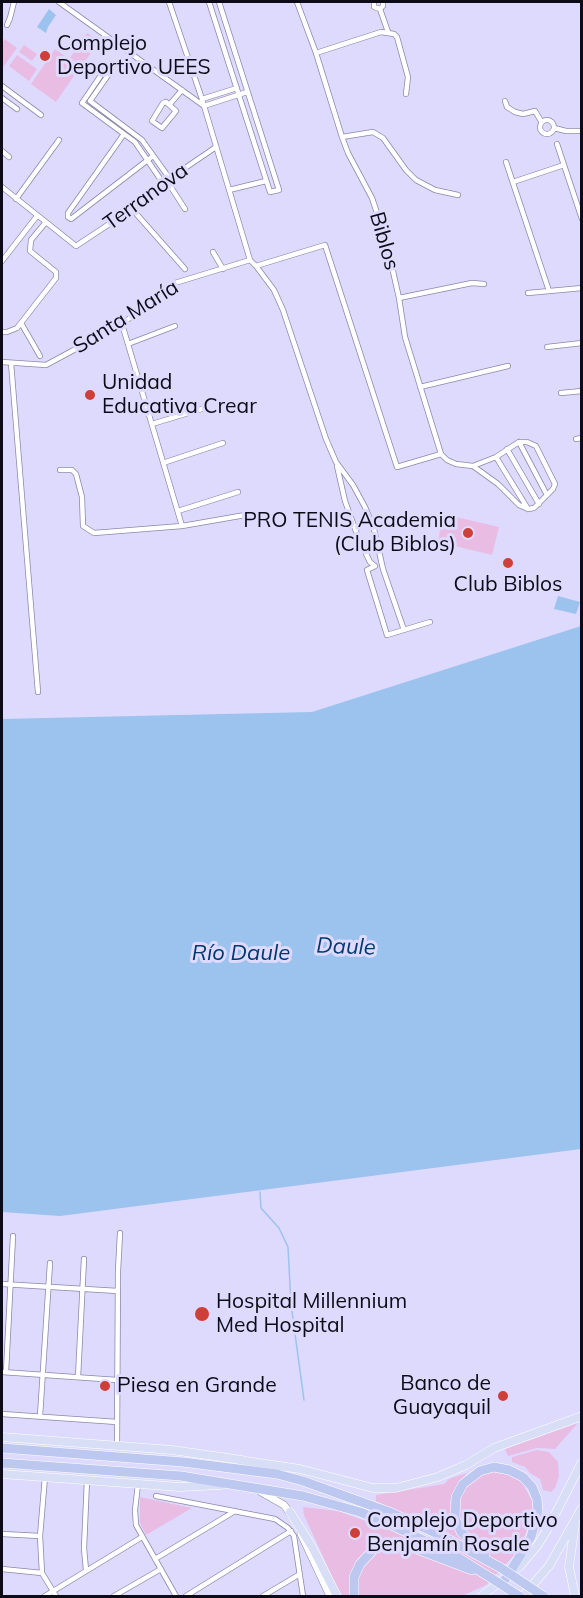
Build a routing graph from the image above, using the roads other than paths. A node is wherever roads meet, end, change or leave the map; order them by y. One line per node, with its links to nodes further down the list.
1 (14, 2): 11 (street)
2 (59, 2): 20 (street)
3 (169, 2): 25 (street)
4 (209, 2): 12 (street)
5 (219, 2): 10 (street)
6 (297, 2): 16 (street, Biblos)
7 (375, 2): 9 (street)
8 (382, 2): 9 (street)
9 (380, 9): 13 (street)
10 (226, 23): 12 (street); 14 (street)
11 (7, 25)
12 (217, 26): 15 (street)
13 (388, 32): 16 (street); 22 (street)
14 (235, 52): 15 (street); 18 (street)
15 (226, 54): 19 (street)
16 (316, 54): 37 (street, Biblos)
17 (2, 86): 30 (street)
18 (245, 86): 19 (street); 21 (street)
19 (236, 88): 23 (street); 25 (street)
20 (182, 90): 27 (street); 28 (street)
21 (247, 92): 23 (street); 33 (street)
22 (406, 94)
23 (239, 95): 28 (street); 36 (street)
24 (2, 98): 29 (street)
25 (202, 99): 28 (street)
26 (505, 101): 31 (street)
27 (170, 104): 27 (street)
28 (204, 106): 40 (street)
29 (17, 109)
30 (41, 115)
31 (541, 121): 32 (street); 32 (street)
32 (554, 128): 34 (street)
33 (259, 129): 36 (street); 44 (street)
34 (582, 131)
35 (125, 132): 35 (street); 42 (street); 46 (street); 46 (street)
36 (251, 132): 45 (street)
37 (342, 137): 54 (street); 71 (street, Biblos)
38 (59, 140): 55 (street)
39 (557, 144): 48 (street)
40 (216, 147): 49 (street, Terranova); 53 (street)
41 (2, 151): 43 (street)
42 (153, 156): 46 (street); 49 (street)
43 (9, 157)
44 (269, 158): 45 (street); 50 (street)
45 (260, 160): 50 (street)
46 (147, 161): 49 (street)
47 (506, 162): 51 (street)
48 (564, 165): 51 (street); 59 (street)
49 (166, 181): 56 (street, Terranova); 57 (street)
50 (266, 181): 53 (street)
51 (513, 182): 69 (street)
52 (2, 187): 55 (street)
53 (229, 190): 62 (street)
54 (458, 195)
55 (16, 199): 58 (street)
56 (132, 209): 60 (street, Terranova); 65 (street)
57 (185, 209)
58 (37, 216): 60 (street); 63 (street)
59 (582, 219)
60 (46, 222): 72 (street)
61 (213, 252): 66 (street)
62 (250, 260): 64 (street); 66 (street, Santa María)
63 (2, 261)
64 (256, 266): 91 (street); 93 (street)
65 (185, 269)
66 (223, 269): 73 (street, Santa María)
67 (484, 284): 71 (street)
68 (582, 288): 69 (street)
69 (549, 291): 70 (street)
70 (528, 293)
71 (399, 298): 83 (street, Biblos)
72 (21, 323): 75 (street); 79 (street)
73 (122, 324): 77 (street); 81 (street, Santa María)
74 (175, 326): 77 (street)
75 (2, 332)
76 (582, 343): 78 (street)
77 (128, 344): 87 (street)
78 (547, 347)
79 (40, 356)
80 (2, 362): 81 (street, Santa María)
81 (12, 363): 108 (street)
82 (508, 366): 83 (street)
83 (420, 387): 91 (street, Biblos)
84 (582, 391): 85 (street)
85 (561, 393)
86 (205, 408): 87 (street)
87 (152, 424): 94 (street)
88 (519, 442): 90 (street); 98 (street); 98 (street)
89 (224, 443): 94 (street)
90 (507, 449): 92 (street); 99 (street)
91 (441, 454): 95 (street)
92 (496, 457): 95 (street); 100 (street)
93 (336, 462): 104 (street); 105 (street)
94 (163, 463): 101 (street)
95 (473, 466): 100 (street)
96 (60, 470): 103 (street)
97 (238, 492): 101 (street)
98 (547, 495): 99 (street)
99 (538, 504): 100 (street)
100 (528, 508)
101 (177, 511): 103 (street)
102 (251, 514): 103 (street)
103 (182, 526)
104 (375, 566): 105 (street); 107 (street)
105 (383, 569): 107 (street)
106 (430, 622): 107 (street)
107 (404, 630)
108 (38, 692)
109 (120, 1233): 117 (street)
110 (13, 1236): 114 (street)
111 (84, 1259): 116 (street)
112 (50, 1263): 115 (street)
113 (2, 1284): 114 (street)
114 (11, 1284): 115 (street); 118 (street)
115 (48, 1287): 116 (street); 119 (street)
116 (82, 1289): 117 (street); 120 (street)
117 (118, 1291): 121 (street)
118 (4, 1372): 119 (street)
119 (43, 1375): 120 (street); 123 (street)
120 (78, 1377): 121 (street)
121 (117, 1380): 125 (street)
122 (2, 1414): 123 (street)
123 (40, 1416): 125 (street)
124 (582, 1416): 129 (main road)
125 (117, 1422): 127 (street)
126 (2, 1437): 127 (main road)
127 (117, 1445): 129 (main road)
128 (2, 1448): 135 (highway)
129 (239, 1460): 135 (main road)
130 (582, 1462): 156 (main road)
131 (2, 1463): 137 (highway)
132 (2, 1474): 133 (main road)
133 (45, 1477): 134 (main road); 146 (street)
134 (87, 1480): 136 (main road); 152 (street)
135 (303, 1481): 149 (highway)
136 (138, 1484): 137 (main road); 147 (street)
137 (233, 1485): 138 (highway)
138 (244, 1487): 142 (main road); 155 (highway)
139 (156, 1496): 141 (street)
140 (582, 1508): 143 (main road)
141 (235, 1511): 144 (street); 148 (street)
142 (290, 1512): 164 (main road); 165 (main road)
143 (576, 1518): 168 (main road); 170 (main road)
144 (291, 1531): 154 (street); 161 (street)
145 (2, 1534): 146 (street)
146 (40, 1536): 153 (street)
147 (142, 1537): 148 (street); 152 (street)
148 (155, 1559): 151 (street)
149 (501, 1568): 156 (highway); 169 (highway, bridge)
150 (2, 1569): 153 (street)
151 (161, 1569): 159 (street); 160 (street)
152 (86, 1570): 157 (street)
153 (42, 1573): 157 (street)
154 (300, 1574): 162 (street); 163 (street)
155 (491, 1578): 166 (highway); 168 (highway, bridge)
156 (505, 1580): 167 (main road)
157 (54, 1594): 158 (street)
158 (45, 1596)
159 (114, 1596)
160 (176, 1596)
161 (186, 1596)
162 (262, 1596)
163 (303, 1596)
164 (330, 1596)
165 (337, 1596)
166 (354, 1596)
167 (482, 1596)
168 (521, 1596)
169 (543, 1596)
170 (574, 1596)

